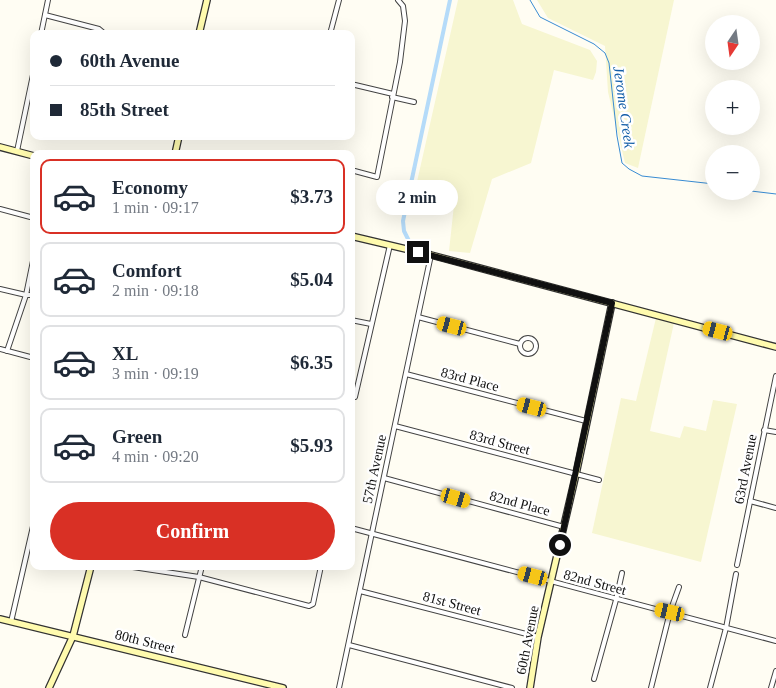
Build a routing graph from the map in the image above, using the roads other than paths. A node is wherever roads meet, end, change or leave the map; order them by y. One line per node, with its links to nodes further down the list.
1 (48, 0): 5 (street)
2 (206, 0): 8 (street)
3 (339, 0): 9 (street)
4 (398, 0): 12 (street)
5 (45, 15): 6 (street); 7 (street)
6 (42, 30)
7 (100, 30)
8 (200, 30)
9 (331, 30)
10 (355, 85): 12 (street)
11 (30, 89): 15 (street)
12 (393, 96): 13 (street); 17 (street)
13 (414, 102)
14 (0, 148): 15 (street)
15 (17, 151): 16 (street)
16 (30, 155)
17 (355, 171)
18 (0, 209): 19 (street)
19 (30, 217)
20 (355, 237): 21 (street)
21 (390, 245): 22 (street); 30 (street)
22 (432, 255): 27 (street); 28 (street, 57th Avenue)
23 (30, 276): 25 (street)
24 (0, 289): 25 (street)
25 (26, 295): 26 (street); 34 (street)
26 (30, 295)
27 (612, 303): 32 (street); 39 (street, 60th Avenue)
28 (418, 317): 31 (street); 36 (street, 57th Avenue)
29 (355, 321): 30 (street)
30 (371, 324): 38 (street)
31 (520, 344): 31 (street)
32 (776, 347)
33 (0, 349): 34 (street)
34 (7, 351): 35 (street)
35 (30, 357)
36 (406, 374): 39 (street, 83rd Place); 40 (street, 57th Avenue)
37 (776, 376): 41 (street, 63rd Avenue)
38 (355, 389)
39 (586, 421): 43 (street, 60th Avenue)
40 (395, 426): 43 (street, 83rd Street); 44 (street, 57th Avenue)
41 (764, 430): 42 (street); 46 (street, 63rd Avenue)
42 (776, 432)
43 (576, 474): 45 (street, 83rd Street); 48 (street, 60th Avenue)
44 (384, 478): 48 (street, 82nd Place); 50 (street, 57th Avenue)
45 (599, 480)
46 (750, 501): 47 (street); 52 (street, 63rd Avenue)
47 (776, 508)
48 (564, 527): 60 (street, 60th Avenue)
49 (355, 529): 50 (street, 82nd Street)
50 (373, 532): 60 (street, 82nd Street); 62 (street, 57th Avenue)
51 (30, 539): 66 (street)
52 (737, 565)
53 (90, 570): 69 (street)
54 (150, 570): 59 (street)
55 (201, 570): 59 (street)
56 (320, 570): 59 (street)
57 (622, 573): 63 (street)
58 (736, 574): 67 (street)
59 (199, 578): 68 (street)
60 (551, 581): 63 (street, 82nd Street); 70 (street, 60th Avenue)
61 (679, 587): 64 (street)
62 (360, 591): 70 (street, 81st Street); 72 (street, 57th Avenue)
63 (616, 600): 64 (street, 82nd Street); 74 (street)
64 (670, 612): 67 (street, 82nd Street); 81 (street)
65 (0, 619): 66 (street, 80th Street)
66 (11, 622): 69 (street, 80th Street)
67 (726, 628): 71 (street, 82nd Street); 82 (street)
68 (185, 635)
69 (73, 636): 75 (street, 80th Street); 76 (street)
70 (538, 637): 80 (street, 60th Avenue)
71 (776, 641)
72 (349, 645): 78 (street, 57th Avenue); 79 (street)
73 (776, 671): 83 (street)
74 (594, 679)
75 (268, 686): 77 (street, 80th Street)
76 (49, 688)
77 (283, 688)
78 (339, 688)
79 (512, 688)
80 (530, 688)
81 (651, 688)
82 (710, 688)
83 (772, 688)

